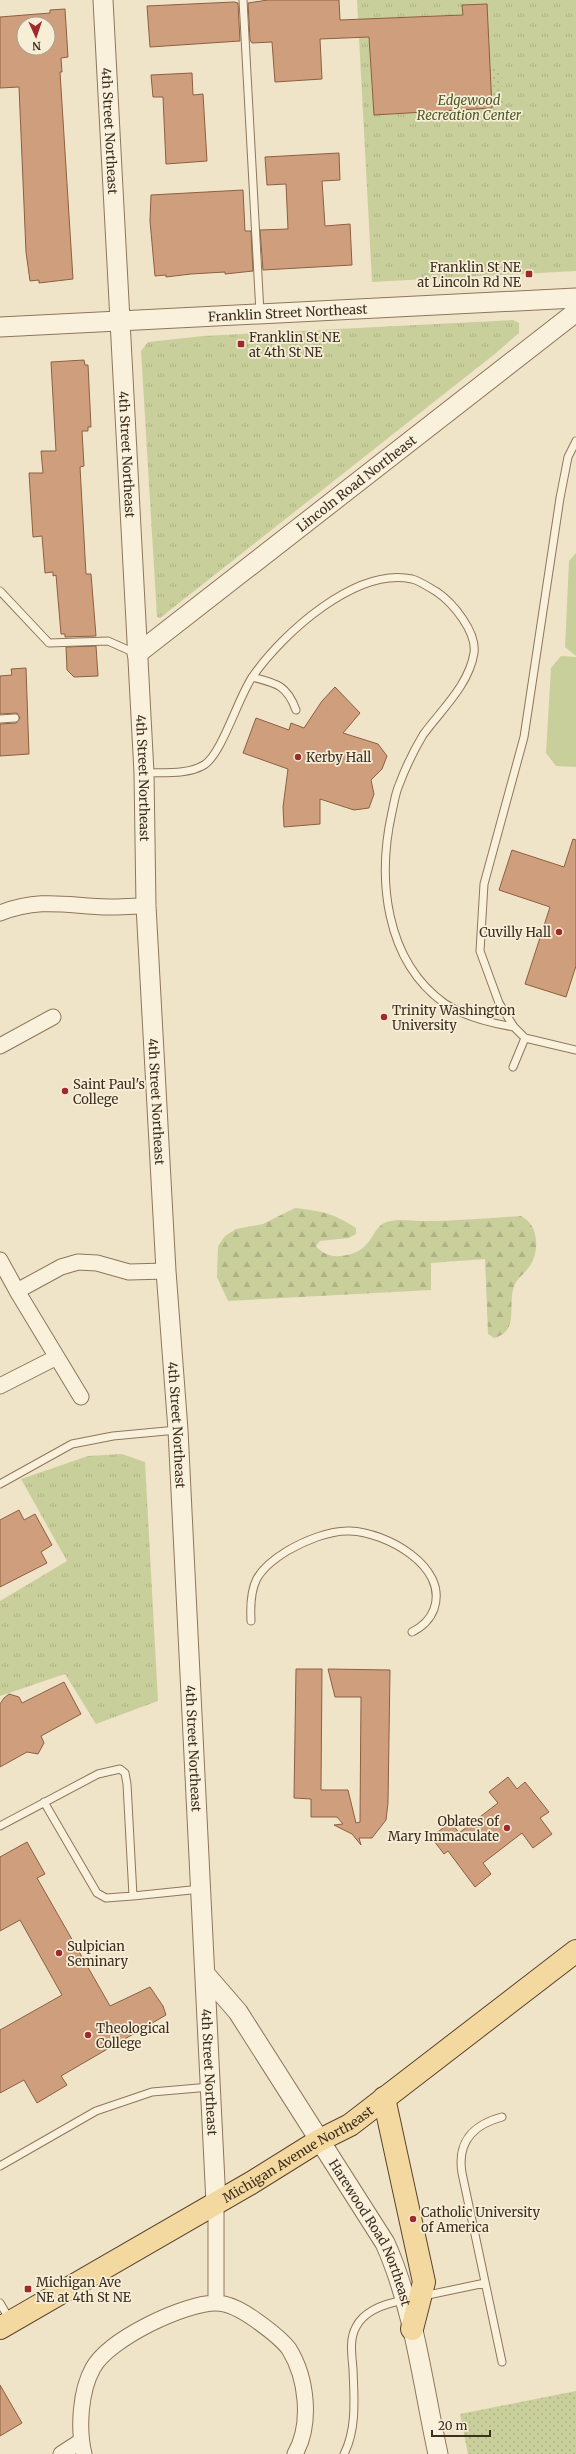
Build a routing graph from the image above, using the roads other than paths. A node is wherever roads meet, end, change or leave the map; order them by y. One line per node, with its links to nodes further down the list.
1 (103, 0): 6 (street, 4th Street Northeast)
2 (243, 0): 5 (lane)
3 (576, 298): 5 (street, Franklin Street Northeast)
4 (576, 312): 10 (street, Lincoln Road Northeast)
5 (260, 314): 6 (street, Franklin Street Northeast)
6 (120, 321): 7 (street, Franklin Street Northeast); 10 (street, 4th Street Northeast)
7 (0, 327)
8 (576, 441): 19 (lane)
9 (0, 591): 10 (lane)
10 (137, 654): 15 (street, 4th Street Northeast)
11 (252, 677): 12 (lane); 15 (lane); 19 (lane)
12 (296, 710)
13 (15, 718): 14 (lane)
14 (0, 719)
15 (144, 773): 16 (street, 4th Street Northeast)
16 (146, 906): 17 (street); 25 (street, 4th Street Northeast)
17 (0, 913)
18 (53, 1017): 21 (street)
19 (514, 1027): 20 (lane)
20 (524, 1038): 22 (lane); 23 (lane)
21 (0, 1046)
22 (576, 1050)
23 (513, 1067)
24 (0, 1260): 26 (street)
25 (166, 1271): 26 (street); 30 (street, 4th Street Northeast)
26 (17, 1291): 27 (street)
27 (57, 1357): 28 (street); 29 (street)
28 (0, 1386)
29 (81, 1397)
30 (178, 1430): 31 (lane); 36 (street, 4th Street Northeast)
31 (0, 1484)
32 (251, 1621): 33 (lane)
33 (412, 1632)
34 (44, 1802): 35 (lane); 37 (lane); 37 (lane)
35 (0, 1826)
36 (201, 1889): 37 (lane); 40 (street, 4th Street Northeast)
37 (133, 1896)
38 (576, 1951): 41 (main road, Michigan Avenue Northeast)
39 (576, 1968): 41 (main road)
40 (206, 1975): 42 (street, 4th Street Northeast); 45 (street, Harewood Road Northeast)
41 (534, 1984): 43 (main road, Michigan Avenue Northeast)
42 (212, 2087): 46 (lane); 47 (street, 4th Street Northeast)
43 (384, 2098): 45 (main road, Michigan Avenue Northeast); 49 (main road)
44 (502, 2117): 48 (lane)
45 (320, 2140): 47 (main road, Michigan Avenue Northeast); 49 (street, Harewood Road Northeast)
46 (0, 2166)
47 (216, 2203): 51 (street); 52 (main road, Michigan Avenue Northeast)
48 (485, 2283): 49 (lane); 54 (lane)
49 (412, 2298): 53 (main road); 58 (lane)
50 (0, 2303): 52 (lane)
51 (216, 2303): 55 (street); 57 (street)
52 (5, 2325)
53 (412, 2329): 59 (street)
54 (502, 2362)
55 (83, 2448): 56 (street)
56 (61, 2454)
57 (295, 2454)
58 (344, 2454)
59 (438, 2454)

